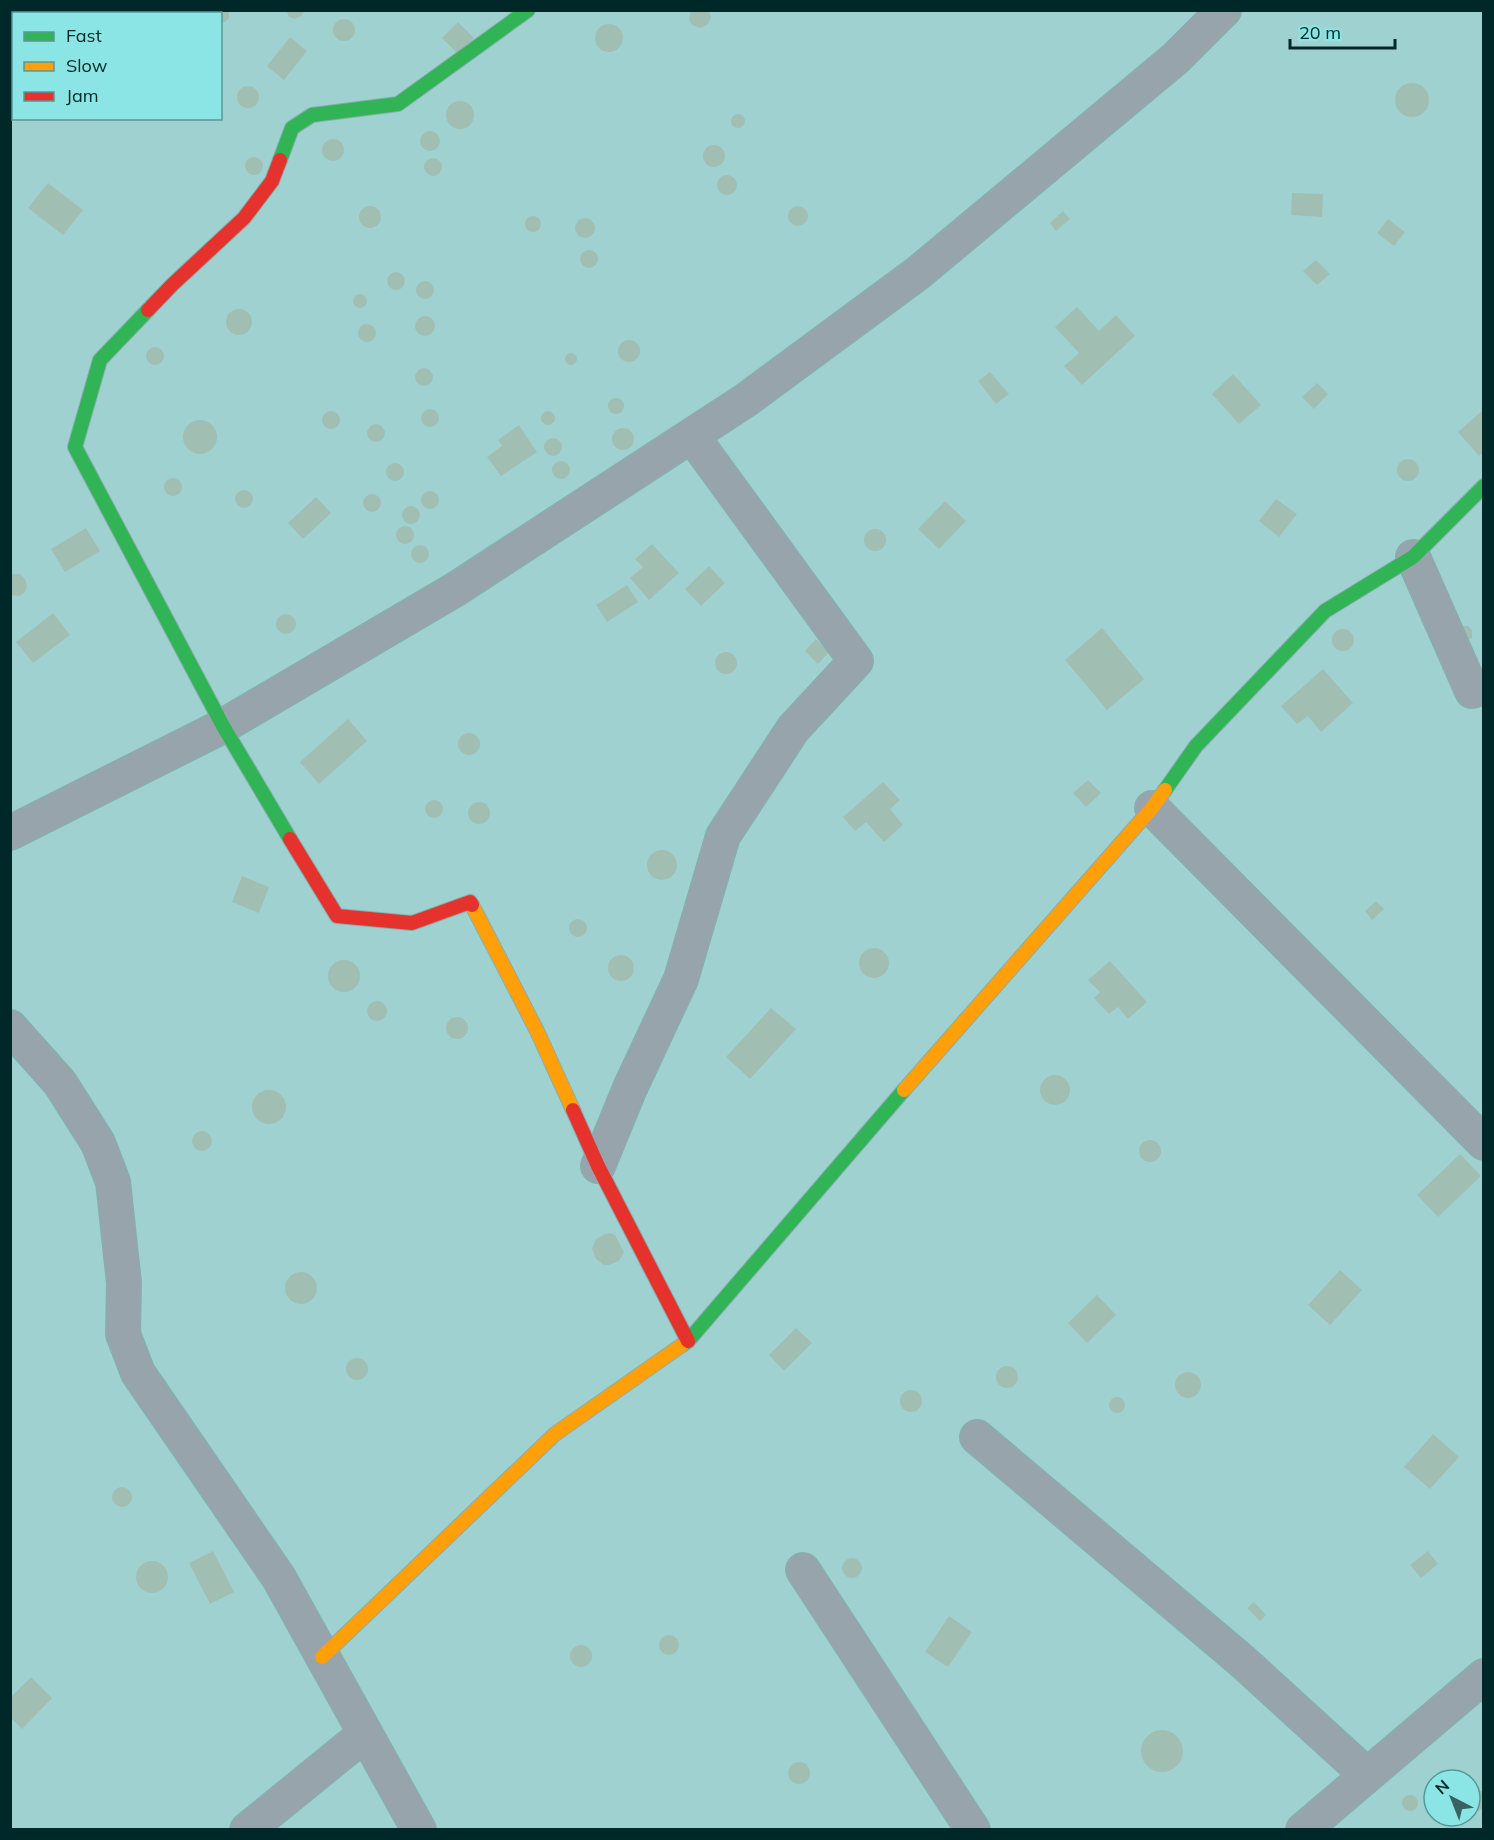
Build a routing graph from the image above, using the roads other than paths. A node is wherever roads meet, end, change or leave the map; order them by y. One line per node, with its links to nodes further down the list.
1 (528, 10): 7 (street)
2 (1224, 10): 3 (street)
3 (692, 436): 7 (street); 12 (street)
4 (1484, 486): 5 (street)
5 (1413, 557): 6 (street); 8 (street)
6 (1484, 687)
7 (223, 726): 9 (street); 12 (street)
8 (1152, 808): 11 (street); 13 (street)
9 (10, 832)
10 (10, 1028): 16 (street)
11 (1484, 1143)
12 (598, 1166): 13 (street)
13 (688, 1341): 16 (street)
14 (977, 1437): 19 (street)
15 (803, 1570): 22 (street)
16 (322, 1657): 18 (street)
17 (1480, 1687): 19 (street)
18 (365, 1734): 20 (street); 21 (street)
19 (1367, 1775): 23 (street)
20 (247, 1830)
21 (419, 1830)
22 (973, 1830)
23 (1303, 1830)

